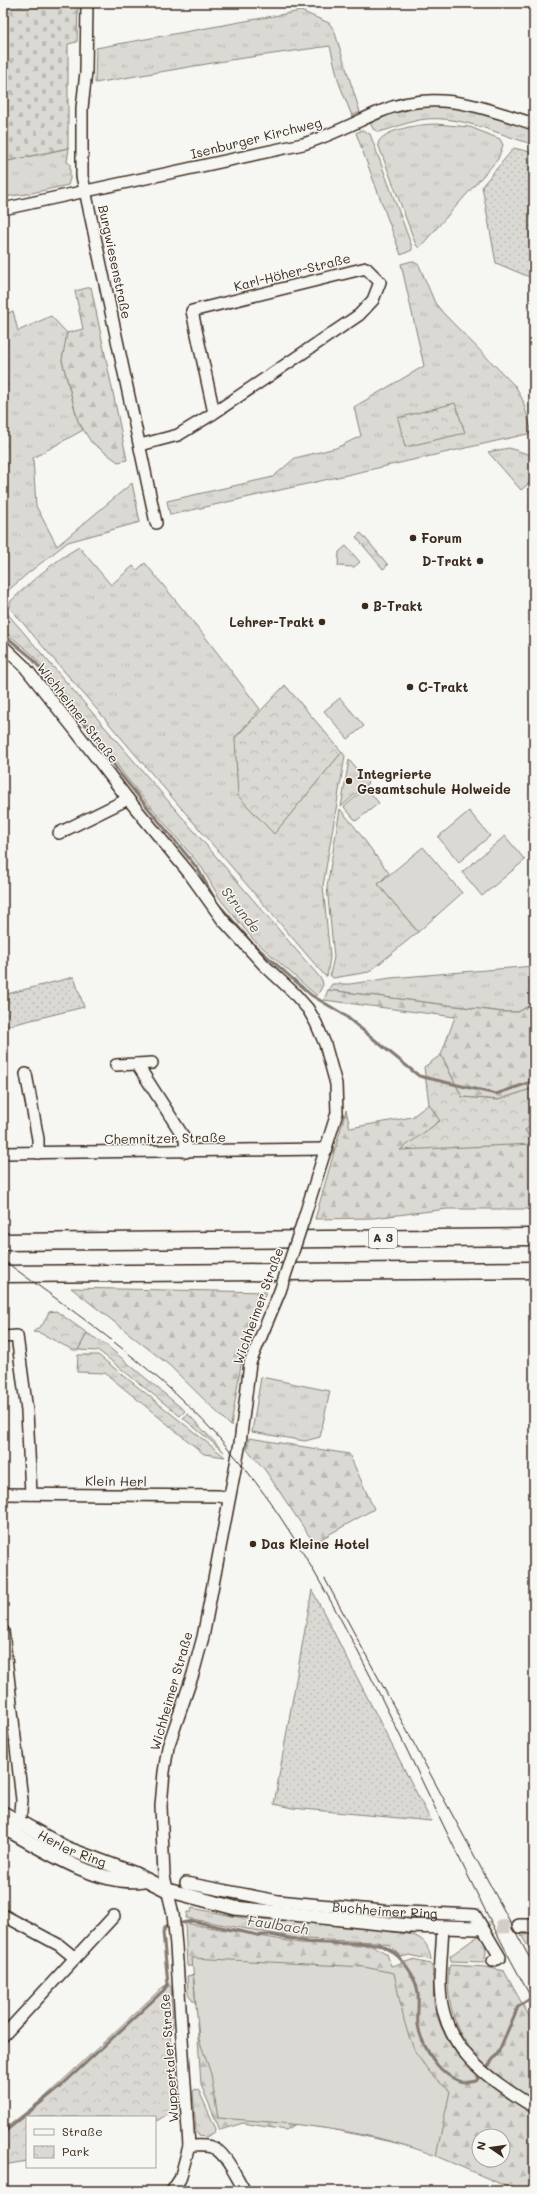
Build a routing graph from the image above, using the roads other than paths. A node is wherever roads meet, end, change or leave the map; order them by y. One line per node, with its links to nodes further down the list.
1 (87, 3): 3 (street, Burgwiesenstraße)
2 (534, 124): 3 (street, Isenburger Kirchweg)
3 (85, 191): 4 (street, Isenburger Kirchweg); 6 (street, Burgwiesenstraße)
4 (3, 209)
5 (214, 413): 5 (street, Karl-Höher-Straße); 6 (street, Karl-Höher-Straße)
6 (140, 445): 7 (street, Burgwiesenstraße)
7 (156, 523)
8 (3, 646): 9 (street, Wichheimer Straße)
9 (128, 799): 10 (street); 15 (street, Wichheimer Straße)
10 (59, 833)
11 (152, 1063): 12 (street)
12 (137, 1064): 13 (street); 16 (street)
13 (116, 1065)
14 (26, 1074): 18 (street)
15 (327, 1150): 16 (street, Chemnitzer Straße); 26 (street, Wichheimer Straße, bridge)
16 (186, 1152): 18 (street, Chemnitzer Straße)
17 (3, 1153): 18 (street, Chemnitzer Straße)
18 (38, 1153)
19 (534, 1237): 20 (highway, A 3)
20 (3, 1242)
21 (534, 1270): 22 (highway)
22 (3, 1274)
23 (3, 1337): 25 (street)
24 (3, 1494): 25 (street, Klein Herl)
25 (31, 1494): 26 (street, Klein Herl)
26 (229, 1498): 31 (street, Wichheimer Straße)
27 (3, 1631): 29 (street)
28 (3, 1813): 29 (main road, Herler Ring)
29 (11, 1827): 31 (main road, Herler Ring)
30 (186, 1883): 32 (street, Buchheimer Ring)
31 (167, 1890): 33 (main road, Buchheimer Ring); 44 (street, Wuppertaler Straße)
32 (240, 1894): 33 (street); 41 (street, Buchheimer Ring)
33 (235, 1908): 38 (main road, Buchheimer Ring)
34 (3, 1915): 40 (street)
35 (114, 1916): 40 (street)
36 (519, 1926): 37 (main road)
37 (534, 1926)
38 (443, 1927): 39 (main road, Buchheimer Ring); 43 (street)
39 (478, 1928)
40 (76, 1958): 42 (street)
41 (493, 1961)
42 (3, 2036)
43 (534, 2107)
44 (189, 2146): 45 (street, Wuppertaler Straße); 46 (street)
45 (172, 2191)
46 (245, 2191)

